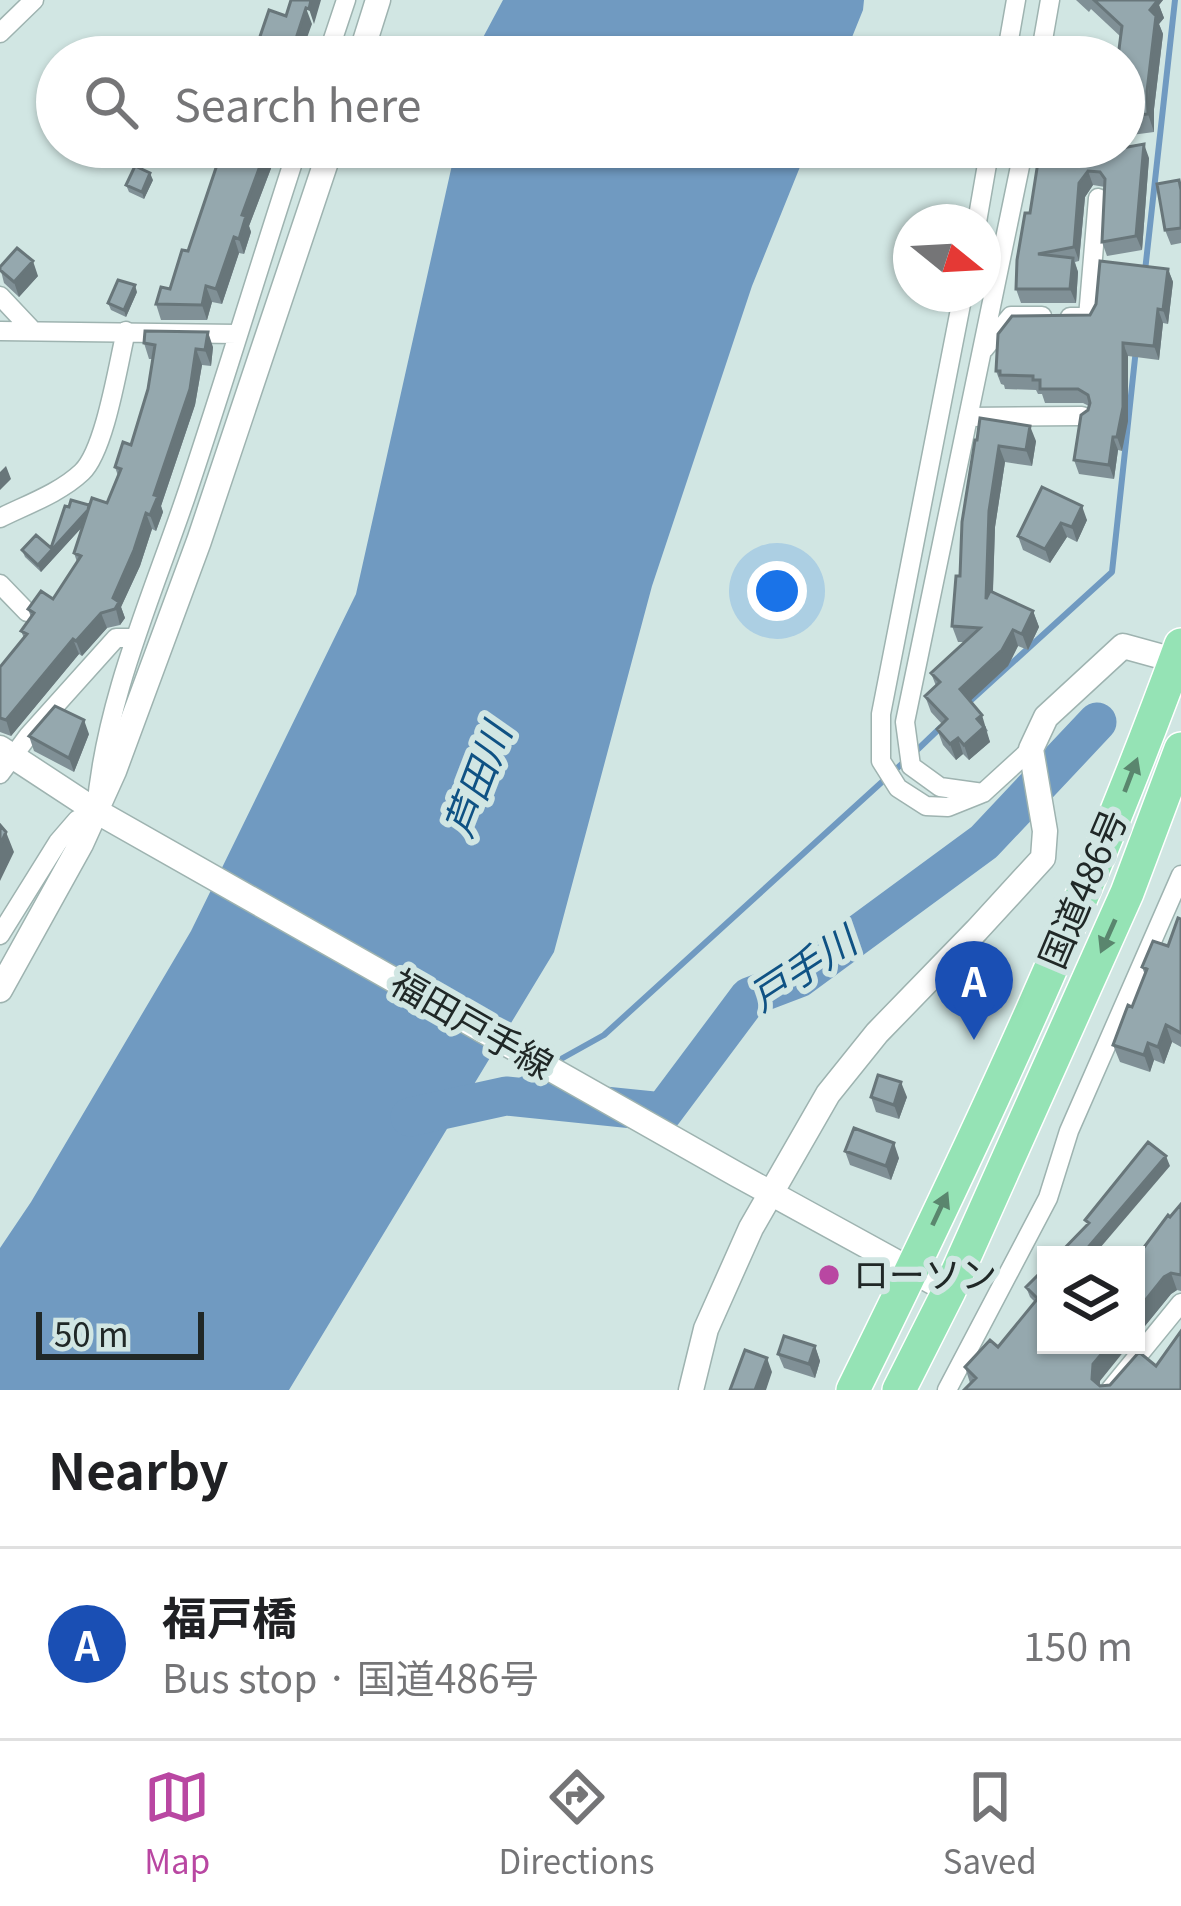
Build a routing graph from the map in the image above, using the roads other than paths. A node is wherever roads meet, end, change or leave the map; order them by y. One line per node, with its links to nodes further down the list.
1 (34, 0): 6 (street)
2 (346, 0): 7 (street)
3 (379, 0): 8 (street)
4 (1016, 0): 9 (street)
5 (1050, 0): 10 (street)
6 (0, 33)
7 (334, 36)
8 (367, 36)
9 (1010, 36)
10 (1044, 36)
11 (291, 168): 22 (street)
12 (324, 168): 35 (street)
13 (986, 168): 16 (street)
14 (1020, 168): 23 (street)
15 (1098, 198): 23 (street)
16 (980, 204)
17 (0, 296): 20 (street)
18 (959, 312): 34 (street)
19 (0, 331): 20 (street)
20 (33, 331): 21 (street)
21 (126, 331): 22 (street); 26 (street)
22 (237, 334): 29 (street)
23 (981, 353): 25 (street)
24 (1082, 416): 25 (street)
25 (968, 417): 34 (street)
26 (0, 518)
27 (0, 584): 28 (street)
28 (27, 612)
29 (135, 638): 33 (street); 35 (street)
30 (1179, 656): 32 (street); 40 (highway, 国道486号, one-way to 30)
31 (1181, 748): 41 (highway, 国道486号, one-way to 41)
32 (1031, 749): 34 (street); 39 (street)
33 (4, 760): 35 (street, 福田戸手線)
34 (982, 793)
35 (101, 814): 37 (street); 38 (street); 39 (street, 福田戸手線)
36 (1181, 875): 46 (street)
37 (0, 935)
38 (0, 990)
39 (771, 1192): 40 (street, 福田戸手線); 43 (street)
40 (913, 1269): 41 (street, 福田戸手線); 44 (highway, 国道486号)
41 (949, 1292): 45 (highway, 国道486号)
42 (1181, 1303): 47 (street)
43 (691, 1390)
44 (854, 1390)
45 (899, 1390)
46 (947, 1390)
47 (1110, 1390)

